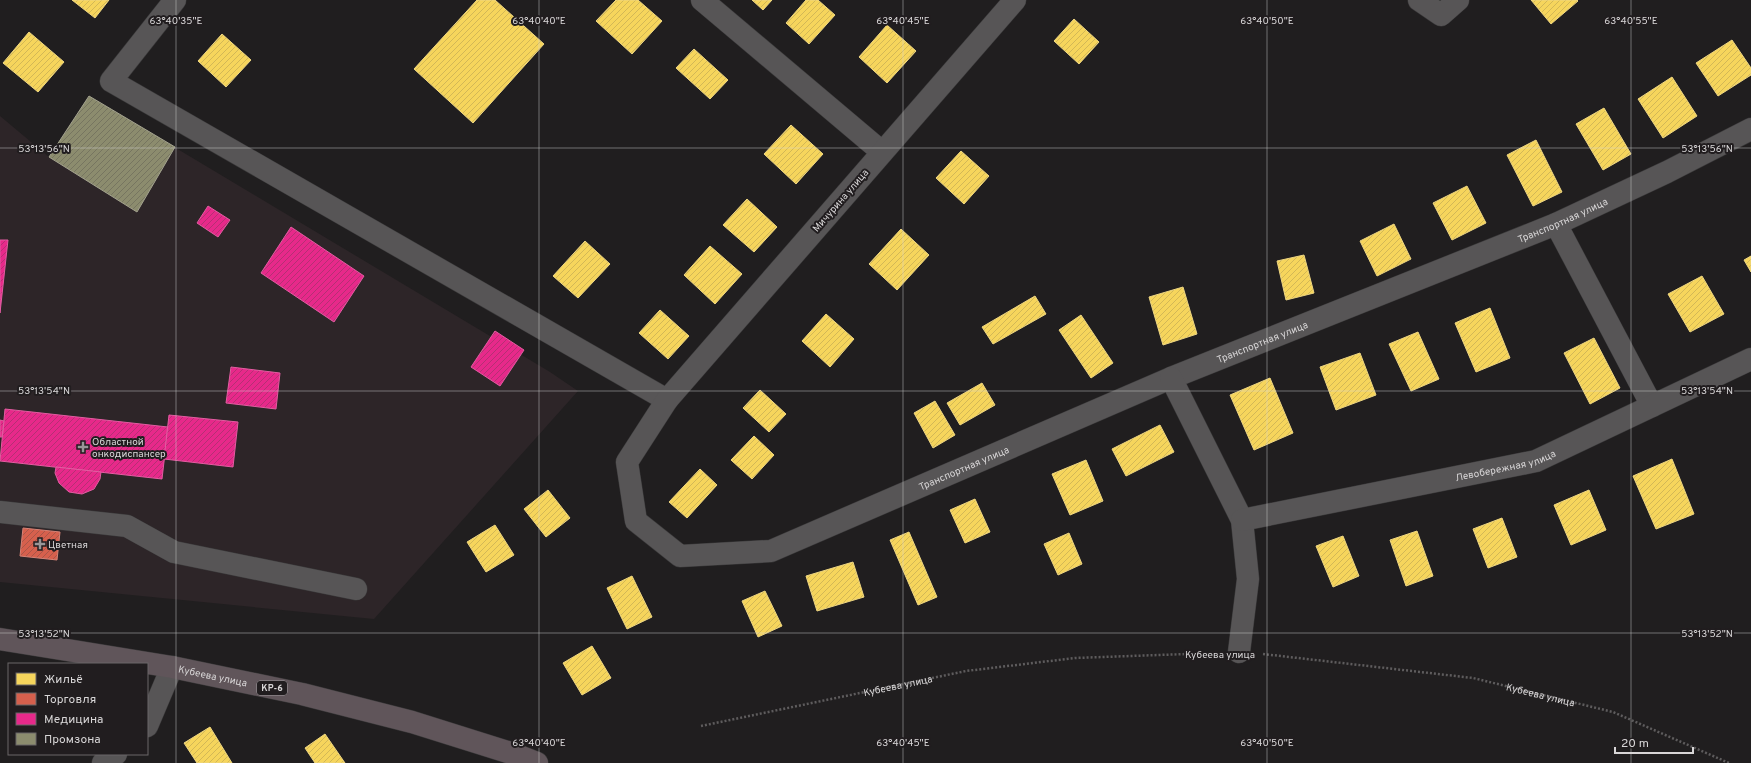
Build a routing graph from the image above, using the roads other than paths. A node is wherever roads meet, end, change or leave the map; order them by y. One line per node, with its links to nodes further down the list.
1 (175, 0): 11 (street)
2 (702, 0): 7 (street)
3 (1015, 0): 7 (street, Мичурина улица)
4 (1418, 0): 5 (street)
5 (1458, 0)
6 (1751, 129): 8 (street, Транспортная улица)
7 (882, 152): 11 (street, Мичурина улица)
8 (1556, 224): 10 (street, Транспортная улица); 12 (street)
9 (1751, 359): 12 (street, Левобережная улица)
10 (1171, 378): 14 (street); 15 (street, Транспортная улица)
11 (667, 400): 15 (street, Мичурина улица)
12 (1652, 406): 14 (street, Левобережная улица)
13 (0, 512): 16 (street)
14 (1242, 520): 18 (street)
15 (771, 551)
16 (356, 589)
17 (0, 640): 19 (highway, Кубеева улица / KP-6)
18 (1239, 652)
19 (147, 663)
20 (148, 663): 21 (highway, Кубеева улица / KP-6)
21 (172, 667): 22 (street); 25 (highway, Кубеева улица / KP-6)
22 (148, 724)
23 (115, 755): 24 (street)
24 (103, 763)
25 (537, 763)

